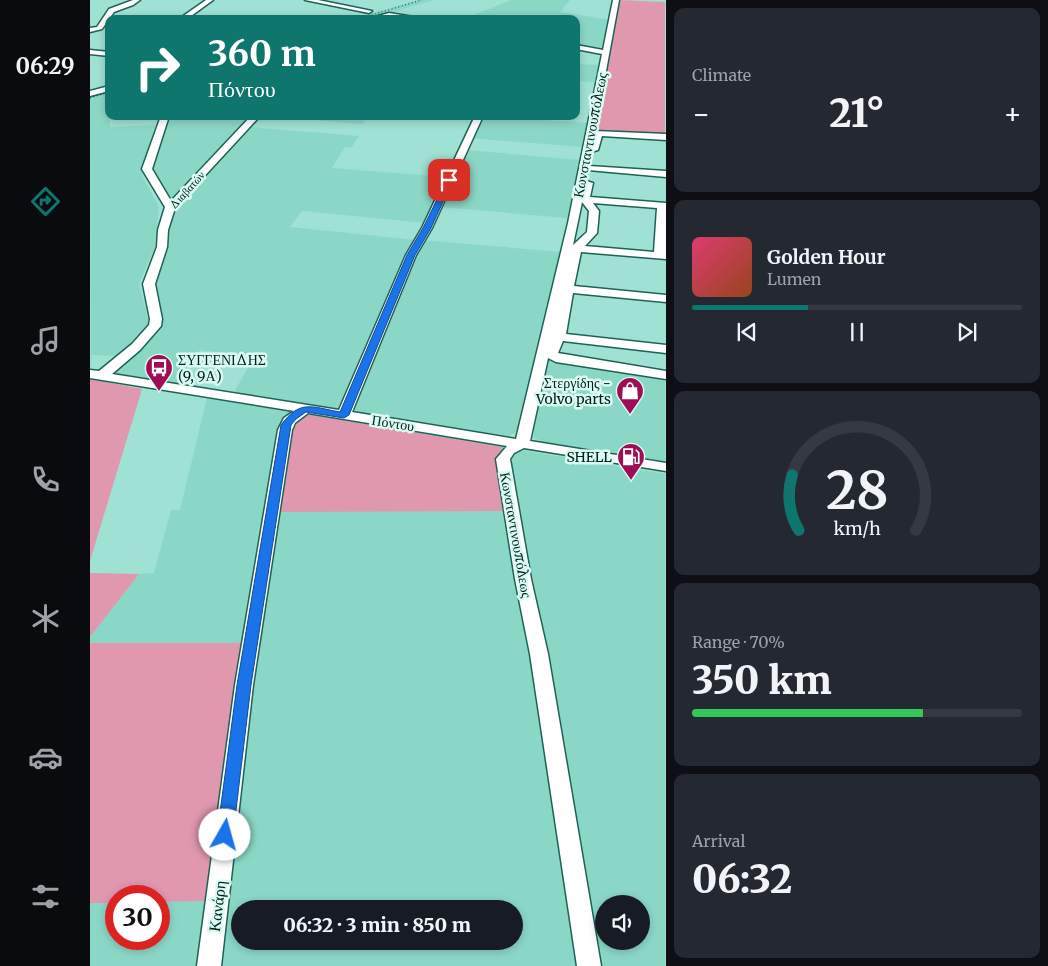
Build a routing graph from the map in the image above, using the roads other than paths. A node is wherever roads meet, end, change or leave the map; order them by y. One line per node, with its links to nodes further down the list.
1 (137, 0): 5 (street)
2 (210, 0): 6 (street)
3 (308, 0): 7 (street)
4 (616, 0): 12 (street, Κωνσταντινουπόλεως)
5 (106, 15)
6 (188, 15)
7 (361, 15)
8 (105, 16): 9 (street)
9 (90, 30)
10 (580, 48): 12 (street)
11 (90, 52): 13 (street)
12 (607, 53): 27 (street, Κωνσταντινουπόλεως)
13 (105, 54)
14 (105, 89): 15 (street)
15 (90, 94)
16 (164, 120): 26 (street)
17 (252, 120): 26 (street, Διαβατών)
18 (477, 120): 38 (street)
19 (666, 137): 20 (street)
20 (596, 141): 21 (street); 22 (street)
21 (666, 146)
22 (590, 168): 23 (street); 24 (street)
23 (666, 174)
24 (585, 199): 25 (street); 28 (street)
25 (664, 206): 30 (street)
26 (170, 207): 35 (street, Διαβατών)
27 (573, 224): 28 (street); 39 (street, Κωνσταντινουπόλεως)
28 (593, 225): 29 (street)
29 (576, 248): 30 (street); 31 (street)
30 (662, 256)
31 (568, 289): 32 (street); 33 (street)
32 (666, 299)
33 (559, 337): 34 (street); 36 (street)
34 (666, 349)
35 (96, 375): 37 (street, Πόντου)
36 (666, 375)
37 (305, 409): 38 (street, Πόντου); 41 (street, Κανάρη)
38 (344, 415): 39 (street, Πόντου)
39 (522, 444): 40 (street, Πόντου); 42 (street, Κωνσταντινουπόλεως)
40 (666, 467)
41 (209, 966)
42 (589, 966)

